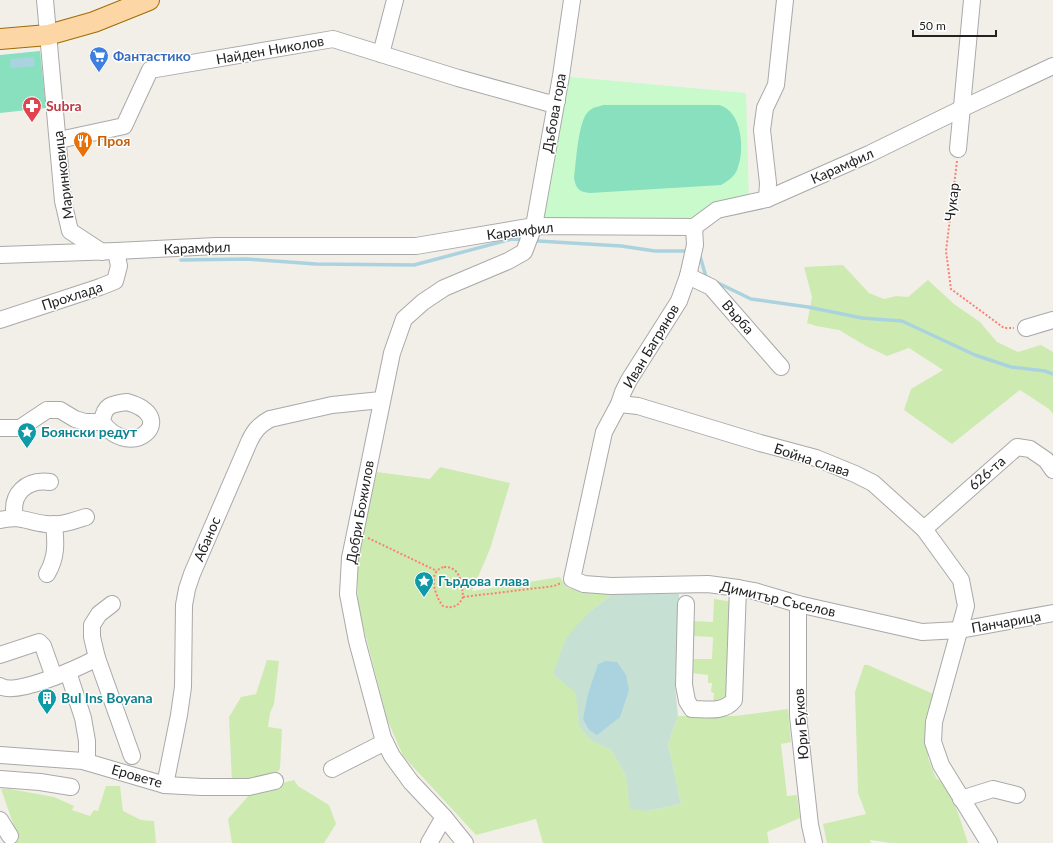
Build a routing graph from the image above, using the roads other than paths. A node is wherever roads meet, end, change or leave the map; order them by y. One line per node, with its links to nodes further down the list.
1 (45, 0): 7 (street, Маринковица)
2 (149, 0): 7 (main road)
3 (395, 0): 9 (street)
4 (572, 0): 11 (street, Дъбова гора)
5 (785, 0): 15 (street)
6 (972, 0): 12 (street)
7 (48, 35): 8 (main road); 13 (street, Маринковица)
8 (0, 39)
9 (381, 54): 11 (street, Найден Николов); 13 (street, Найден Николов)
10 (1053, 66): 12 (street, Карамфил)
11 (557, 101): 16 (street, Дъбова гора)
12 (963, 108): 14 (street); 15 (street, Карамфил)
13 (58, 140): 18 (street, Маринковица)
14 (958, 149)
15 (767, 200): 17 (street, Карамфил)
16 (534, 226): 17 (street, Карамфил); 20 (street, Карамфил); 27 (street, Добри Божилов)
17 (694, 227): 22 (street, Иван Багрянов)
18 (70, 231): 19 (street, Маринковица); 20 (street, Маринковица)
19 (73, 252): 20 (street, Карамфил); 21 (street, Карамфил)
20 (109, 252): 23 (street, Прохлада)
21 (0, 255)
22 (690, 269): 26 (street, Върба); 28 (street, Иван Багрянов)
23 (0, 320)
24 (1053, 320): 25 (street)
25 (1026, 328)
26 (781, 367)
27 (381, 400): 49 (street, Добри Божилов); 58 (street, Абанос)
28 (619, 404): 36 (street, Бойна слава); 38 (street, Иван Багрянов)
29 (102, 422): 30 (street)
30 (0, 428)
31 (1053, 470): 36 (street, 626-та)
32 (50, 482): 34 (street)
33 (86, 517): 35 (street)
34 (8, 519): 35 (street)
35 (54, 524): 37 (street)
36 (924, 529): 44 (street, Бойна слава)
37 (48, 574)
38 (572, 579): 39 (street, Димитър Съселов)
39 (738, 588): 41 (street); 42 (street, Димитър Съселов)
40 (112, 604): 46 (street)
41 (686, 604)
42 (798, 604): 44 (street, Димитър Съселов); 67 (street, Юри Буков)
43 (1053, 613): 44 (street, Панчарица)
44 (960, 630): 61 (street, Бойна слава)
45 (0, 655): 47 (street)
46 (97, 658): 47 (street); 51 (street)
47 (61, 675): 48 (street); 53 (street)
48 (0, 686)
49 (385, 742): 54 (street); 62 (street, Добри Божилов)
50 (0, 754): 52 (street, Еровете)
51 (132, 756)
52 (45, 758): 53 (street, Еровете); 57 (street)
53 (87, 762): 58 (street, Еровете)
54 (332, 769)
55 (0, 779): 57 (street)
56 (275, 781): 58 (street, Еровете)
57 (40, 782): 59 (street)
58 (165, 785)
59 (71, 787)
60 (1017, 795): 61 (street)
61 (961, 799): 68 (street, Бойна слава)
62 (444, 817): 65 (street); 66 (street, Добри Божилов)
63 (0, 820): 64 (street)
64 (10, 836)
65 (429, 843)
66 (465, 843)
67 (814, 843)
68 (989, 843)

